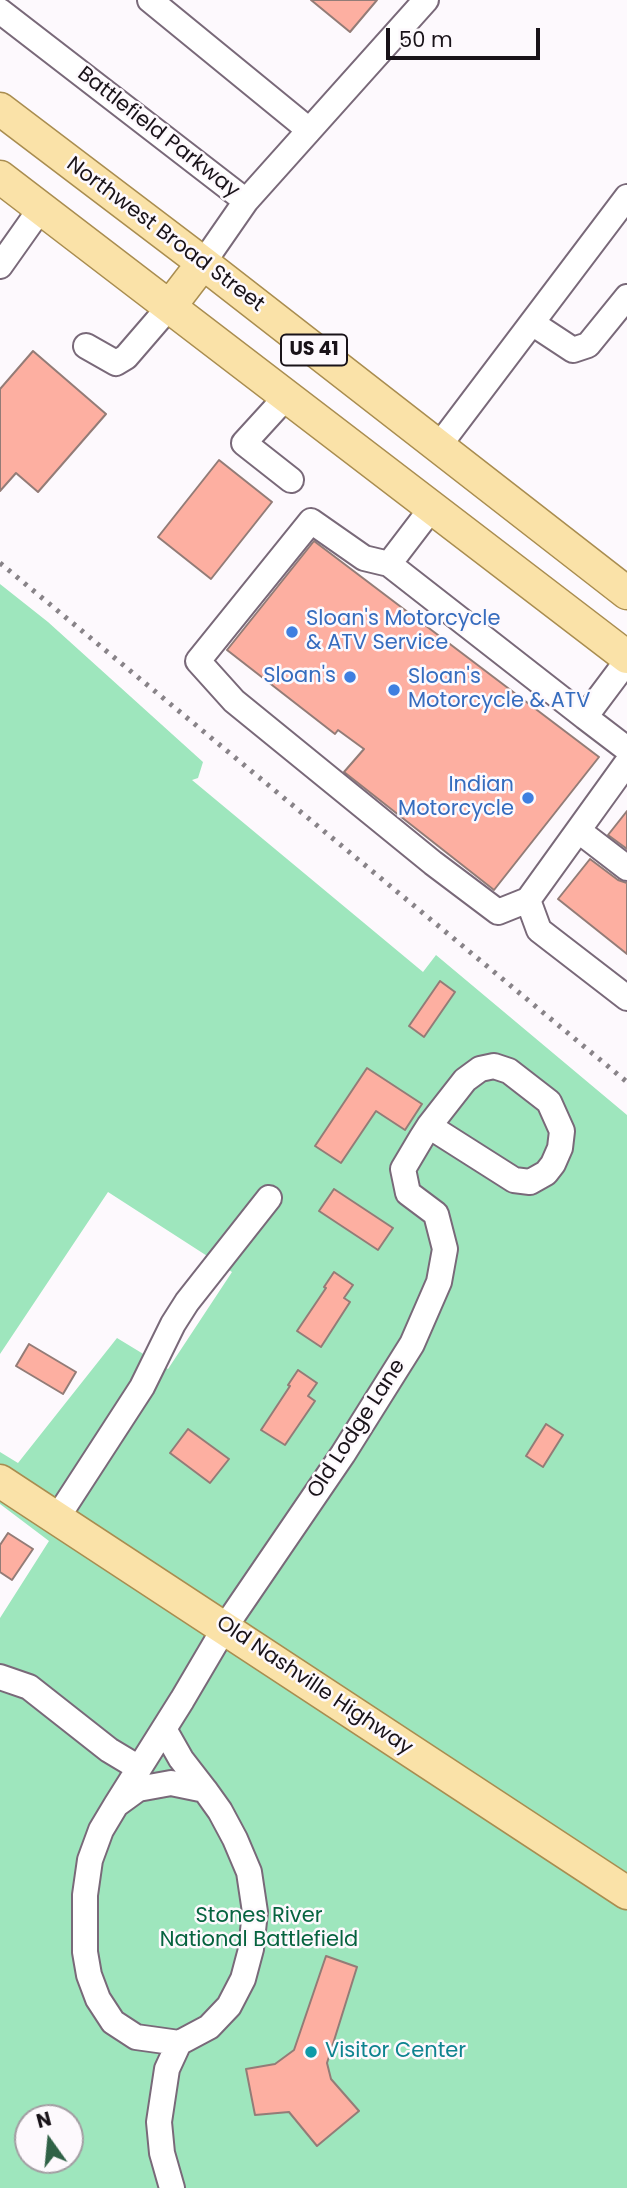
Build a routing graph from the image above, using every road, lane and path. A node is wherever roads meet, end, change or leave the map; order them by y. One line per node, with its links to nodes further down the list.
1 (150, 0): 5 (street)
2 (426, 0): 5 (street)
3 (12, 10): 7 (street, Battlefield Parkway)
4 (0, 109): 10 (main road, Northwest Broad Street / US 41)
5 (309, 130): 7 (street)
6 (0, 177): 8 (main road, US 41)
7 (246, 201): 10 (street, Battlefield Parkway)
8 (41, 208): 11 (street); 13 (main road, US 41)
9 (622, 213): 14 (street)
10 (203, 263): 13 (main road); 17 (main road, Northwest Broad Street / US 41)
11 (0, 266)
12 (627, 297): 14 (street)
13 (170, 306): 15 (street); 16 (main road, US 41)
14 (531, 323): 17 (street)
15 (86, 346)
16 (286, 397): 18 (street); 19 (main road, US 41)
17 (438, 447): 19 (main road); 22 (main road, Northwest Broad Street / US 41)
18 (291, 480)
19 (406, 490): 20 (main road, US 41)
20 (431, 509): 21 (street); 23 (main road, US 41)
21 (389, 564): 24 (street); 28 (street)
22 (627, 593)
23 (627, 659): 24 (street)
24 (585, 717): 25 (street)
25 (627, 760): 26 (street)
26 (579, 831): 27 (street); 28 (street)
27 (627, 868)
28 (528, 900): 29 (street)
29 (627, 998)
30 (429, 1126): 30 (street); 34 (street, Old Lodge Lane)
31 (269, 1198): 33 (street)
32 (0, 1481): 33 (main road, Old Nashville Highway)
33 (57, 1518): 34 (main road, Old Nashville Highway)
34 (225, 1627): 36 (street, Old Lodge Lane); 40 (main road, Old Nashville Highway)
35 (0, 1677): 37 (street)
36 (164, 1729): 37 (street, Old Lodge Lane); 38 (street)
37 (139, 1768): 39 (street, Old Lodge Lane)
38 (205, 1790): 39 (street); 41 (street)
39 (116, 1805): 41 (street)
40 (627, 1893)
41 (179, 2043): 42 (street)
42 (172, 2188)

